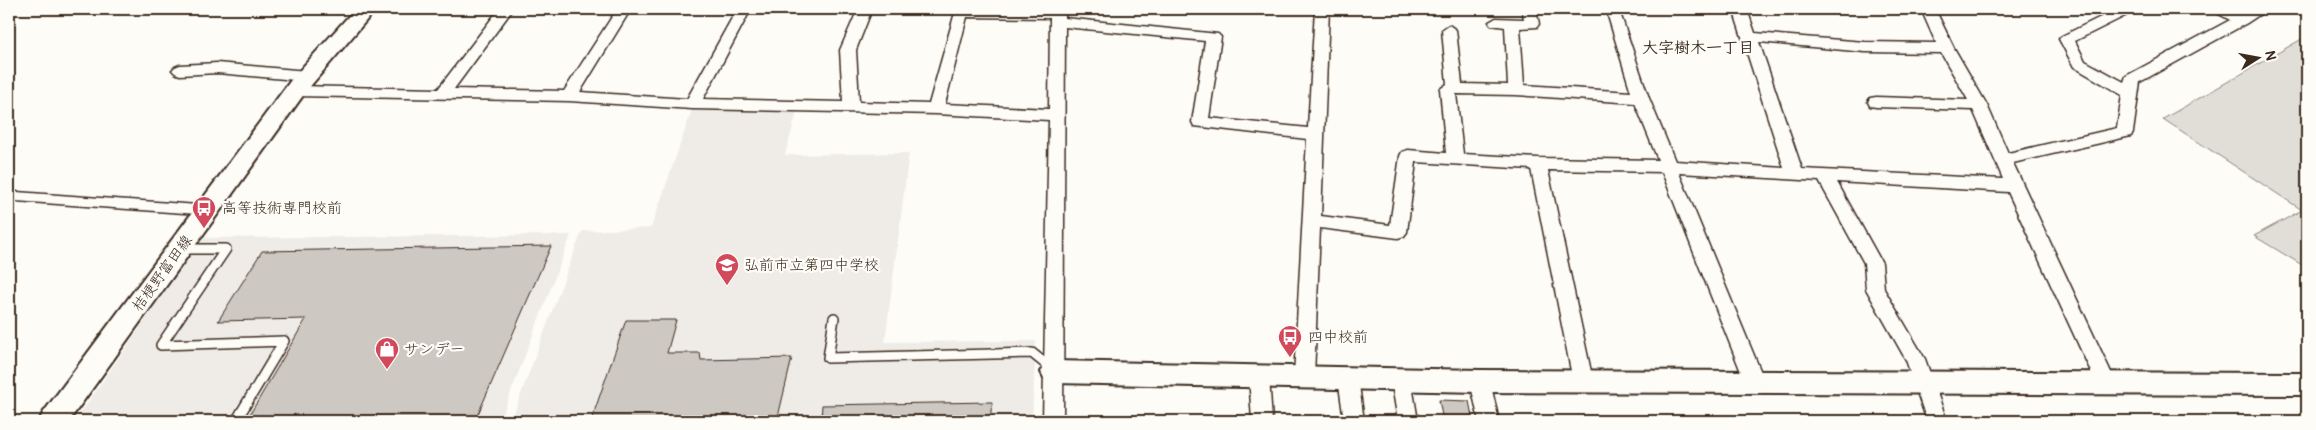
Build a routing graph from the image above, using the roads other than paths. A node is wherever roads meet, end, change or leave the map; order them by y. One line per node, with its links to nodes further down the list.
1 (366, 9): 23 (street, 桔梗野富田線)
2 (506, 9): 27 (street)
3 (624, 9): 28 (street)
4 (744, 9): 31 (street)
5 (865, 9): 33 (street)
6 (1322, 9): 36 (street)
7 (1530, 9): 18 (street)
8 (1740, 9): 20 (street)
9 (1928, 9): 21 (street)
10 (2128, 9): 26 (street)
11 (2220, 9): 16 (street)
12 (2261, 9): 16 (street)
13 (961, 11): 14 (street); 34 (street)
14 (1058, 15): 35 (street); 36 (street)
15 (1615, 16): 29 (street)
16 (2242, 20): 26 (street)
17 (1496, 22): 18 (street)
18 (1512, 23): 25 (street)
19 (1449, 30): 24 (street)
20 (1749, 37): 21 (street); 41 (street)
21 (1946, 48): 32 (street)
22 (180, 70): 23 (street)
23 (301, 83): 27 (street); 45 (street, 桔梗野富田線)
24 (1455, 89): 25 (street); 37 (street)
25 (1516, 90): 29 (street)
26 (2129, 92): 38 (street)
27 (441, 95): 28 (street)
28 (569, 96): 31 (street)
29 (1641, 98): 40 (street)
30 (1876, 102): 32 (street)
31 (692, 104): 33 (street)
32 (1979, 105): 38 (street)
33 (851, 107): 34 (street)
34 (936, 109): 35 (street)
35 (1057, 115): 49 (street)
36 (1316, 134): 46 (street)
37 (1455, 160): 39 (street); 46 (street)
38 (2003, 160): 43 (street)
39 (1538, 164): 40 (street); 55 (street)
40 (1667, 166): 41 (street); 56 (street)
41 (1795, 174): 42 (street)
42 (1825, 176): 43 (street); 57 (street)
43 (2014, 186): 58 (street)
44 (9, 196): 45 (lane)
45 (207, 210): 47 (street, 桔梗野富田線)
46 (1312, 221): 51 (street)
47 (180, 249): 60 (street, 桔梗野富田線); 61 (lane)
48 (834, 318): 49 (lane)
49 (1055, 372): 50 (street); 62 (street)
50 (1259, 376): 51 (street); 63 (street)
51 (1304, 377): 52 (street)
52 (1348, 378): 53 (street); 64 (street)
53 (1401, 379): 54 (street); 65 (street)
54 (1480, 381): 55 (street); 66 (street)
55 (1583, 381): 56 (street)
56 (1755, 382): 57 (street)
57 (1923, 382): 58 (street); 67 (street)
58 (2106, 383): 59 (street)
59 (2307, 384)
60 (53, 421)
61 (236, 421)
62 (1053, 421)
63 (1262, 421)
64 (1354, 421)
65 (1408, 421)
66 (1489, 421)
67 (1937, 421)

